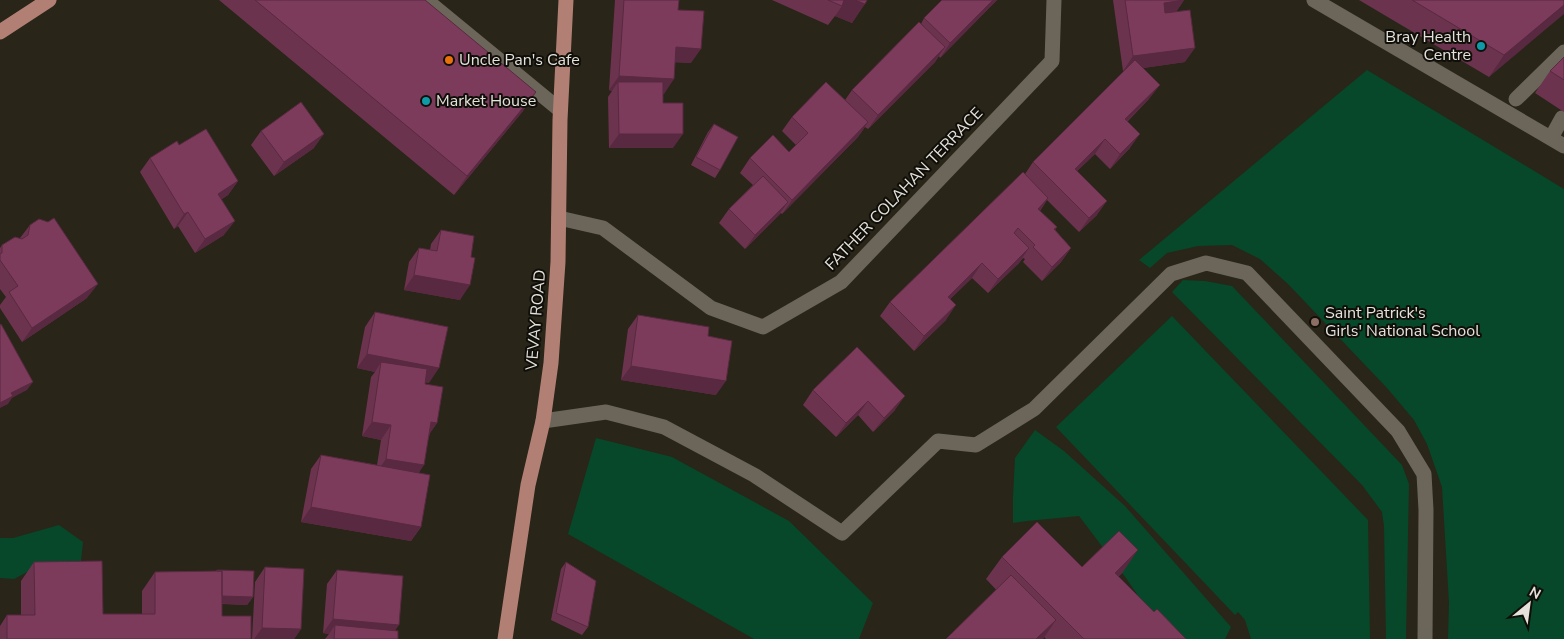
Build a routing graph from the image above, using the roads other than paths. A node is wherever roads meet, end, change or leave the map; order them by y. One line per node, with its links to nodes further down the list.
1 (49, 0): 6 (main road)
2 (426, 0): 9 (street)
3 (566, 0): 9 (main road, VEVAY ROAD)
4 (1054, 0): 12 (street, FATHER COLAHAN TERRACE)
5 (1314, 0): 11 (street)
6 (0, 32)
7 (1564, 52): 8 (street)
8 (1516, 99)
9 (560, 110): 12 (main road, VEVAY ROAD)
10 (1562, 118): 11 (street)
11 (1557, 142)
12 (559, 218): 13 (main road, VEVAY ROAD)
13 (543, 421): 14 (main road, VEVAY ROAD); 15 (street)
14 (505, 639)
15 (1425, 639)

